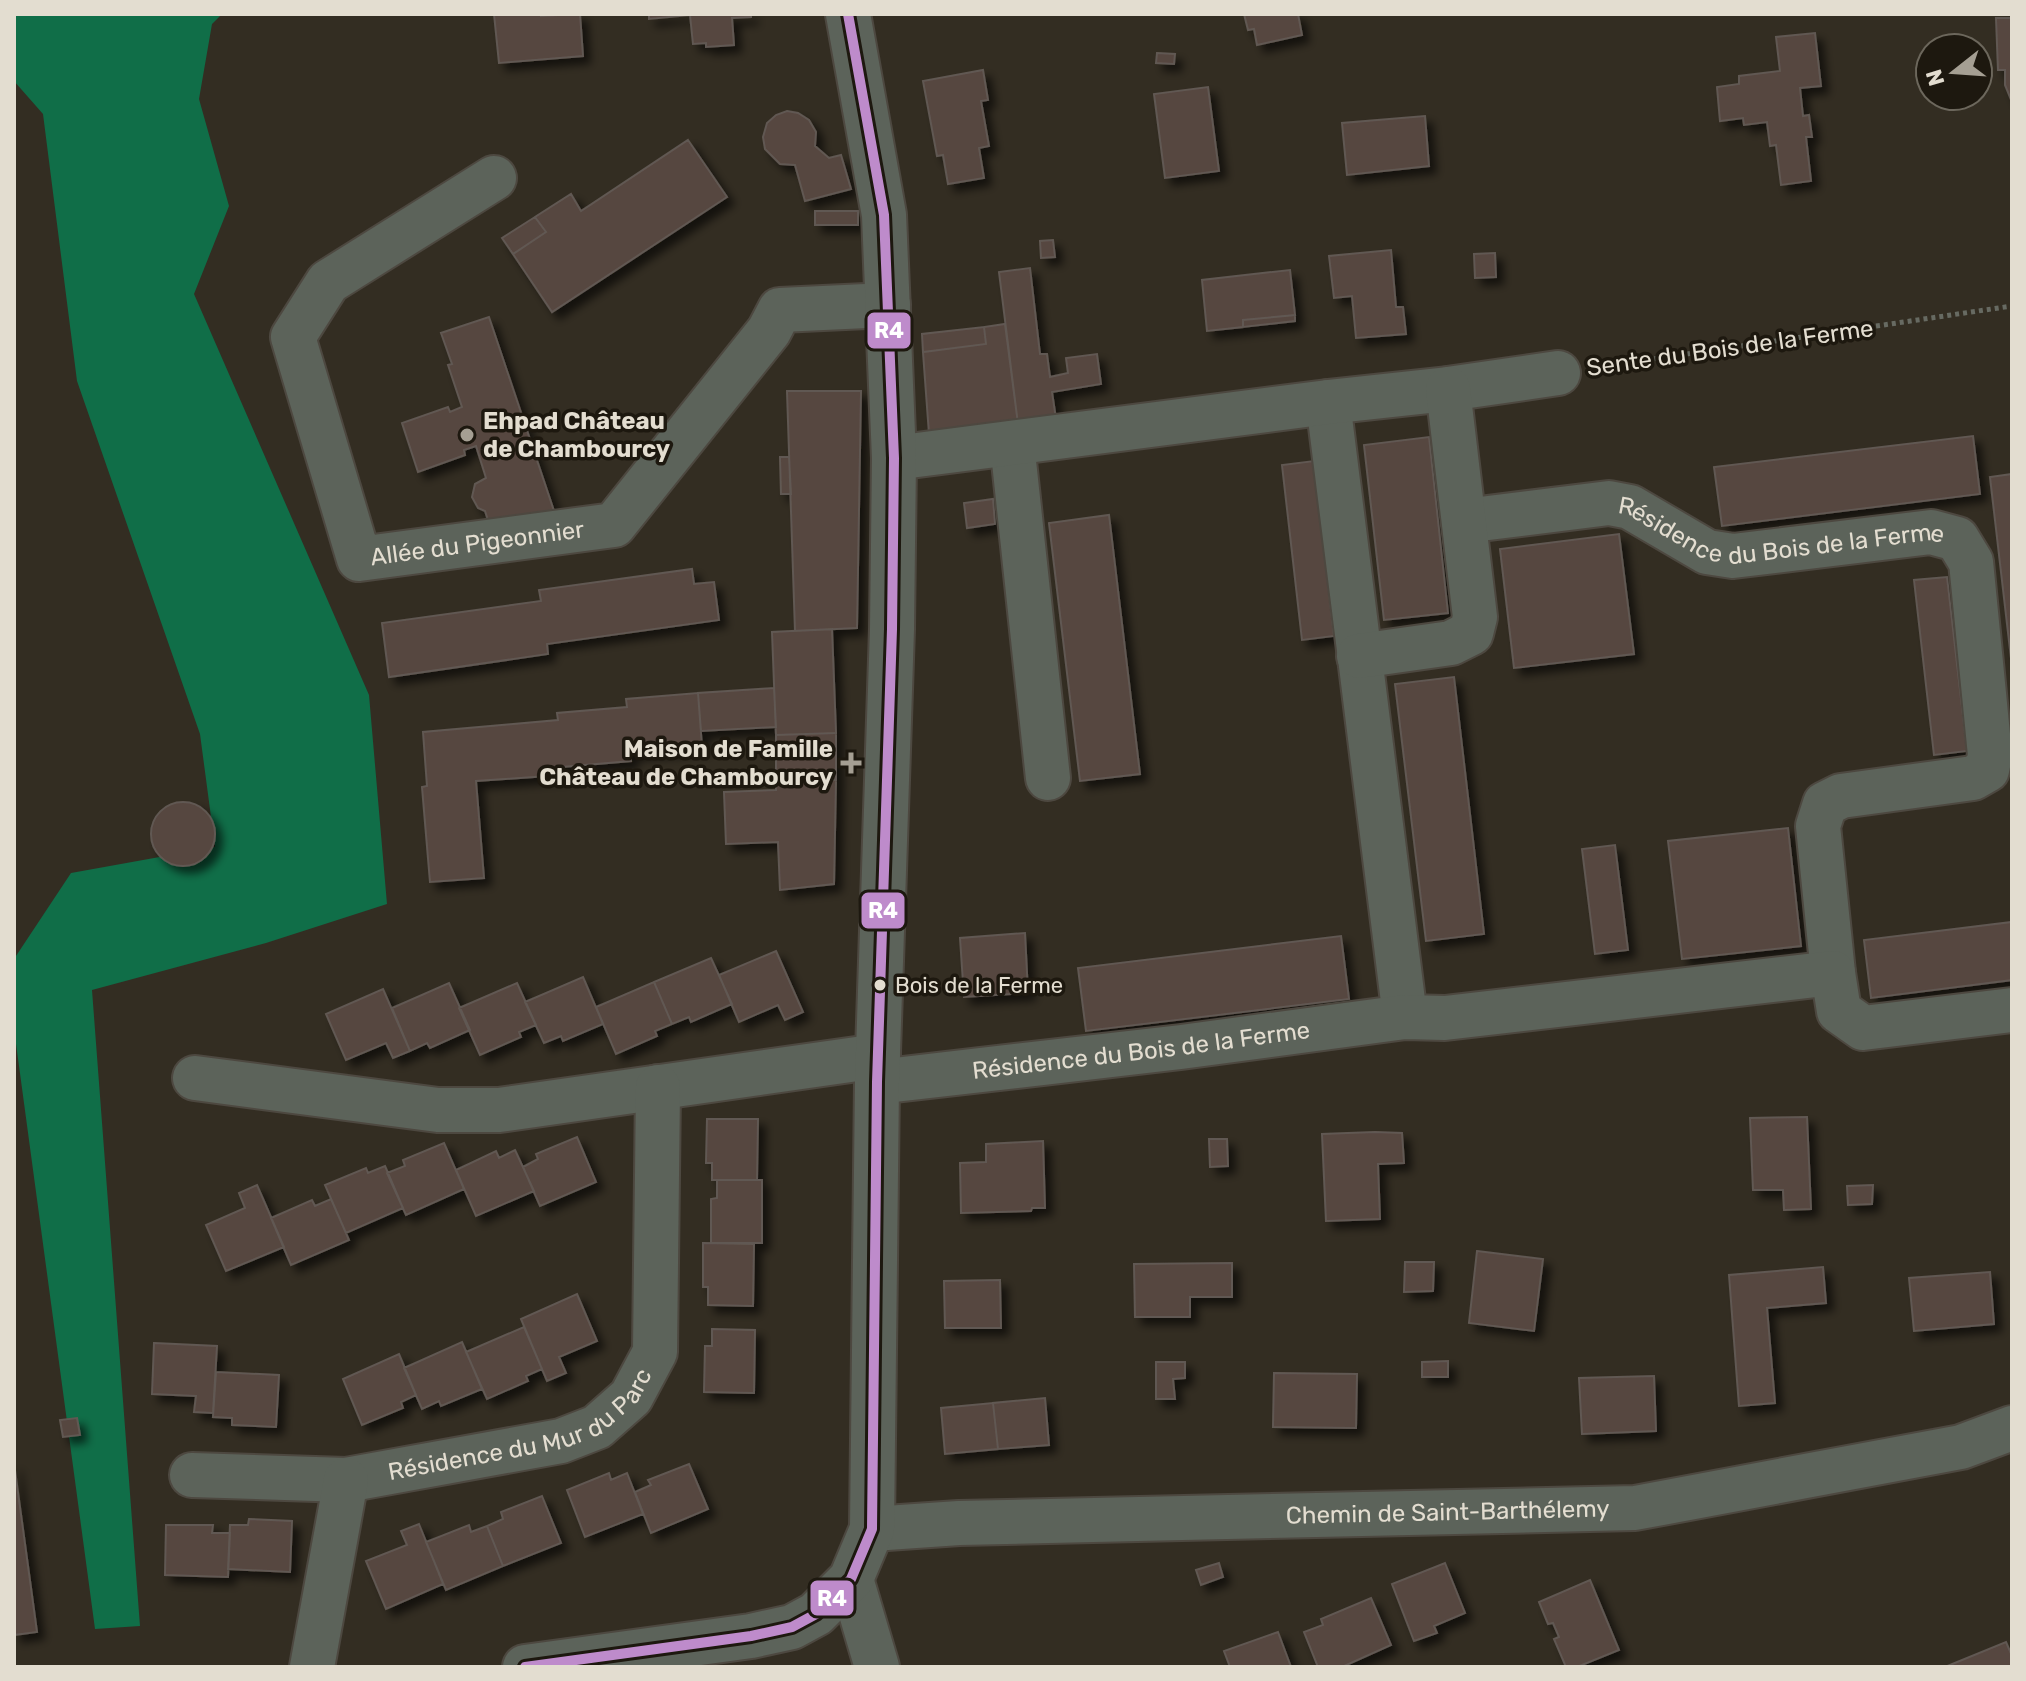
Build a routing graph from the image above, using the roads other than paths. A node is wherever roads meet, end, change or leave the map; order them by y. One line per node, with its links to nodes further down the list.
1 (848, 14): 3 (street)
2 (494, 178): 3 (street, Allée du Pigeonnier)
3 (888, 305): 8 (street)
4 (1558, 373): 5 (street, Sente du Bois de la Ferme)
5 (1448, 389): 6 (street); 9 (street)
6 (1328, 402): 7 (street); 10 (street)
7 (1012, 443): 8 (street); 11 (street)
8 (894, 458): 15 (street)
9 (1464, 521): 10 (street); 12 (street, Résidence du Bois de la Ferme)
10 (1359, 656): 14 (street)
11 (1048, 778)
12 (1833, 973): 13 (street, Résidence du Bois de la Ferme); 14 (street, Résidence du Bois de la Ferme)
13 (2012, 1010)
14 (1405, 1017): 15 (street, Résidence du Bois de la Ferme)
15 (877, 1069): 17 (street); 21 (street)
16 (195, 1078): 17 (street)
17 (658, 1087): 20 (street, Résidence du Mur du Parc)
18 (2012, 1428): 21 (street, Chemin de Saint-Barthélemy)
19 (192, 1475): 20 (street, Résidence du Mur du Parc)
20 (346, 1480): 23 (street, Résidence du Mur du Parc)
21 (872, 1529): 22 (street)
22 (851, 1579): 24 (street); 25 (street)
23 (312, 1667)
24 (525, 1667)
25 (877, 1667)

